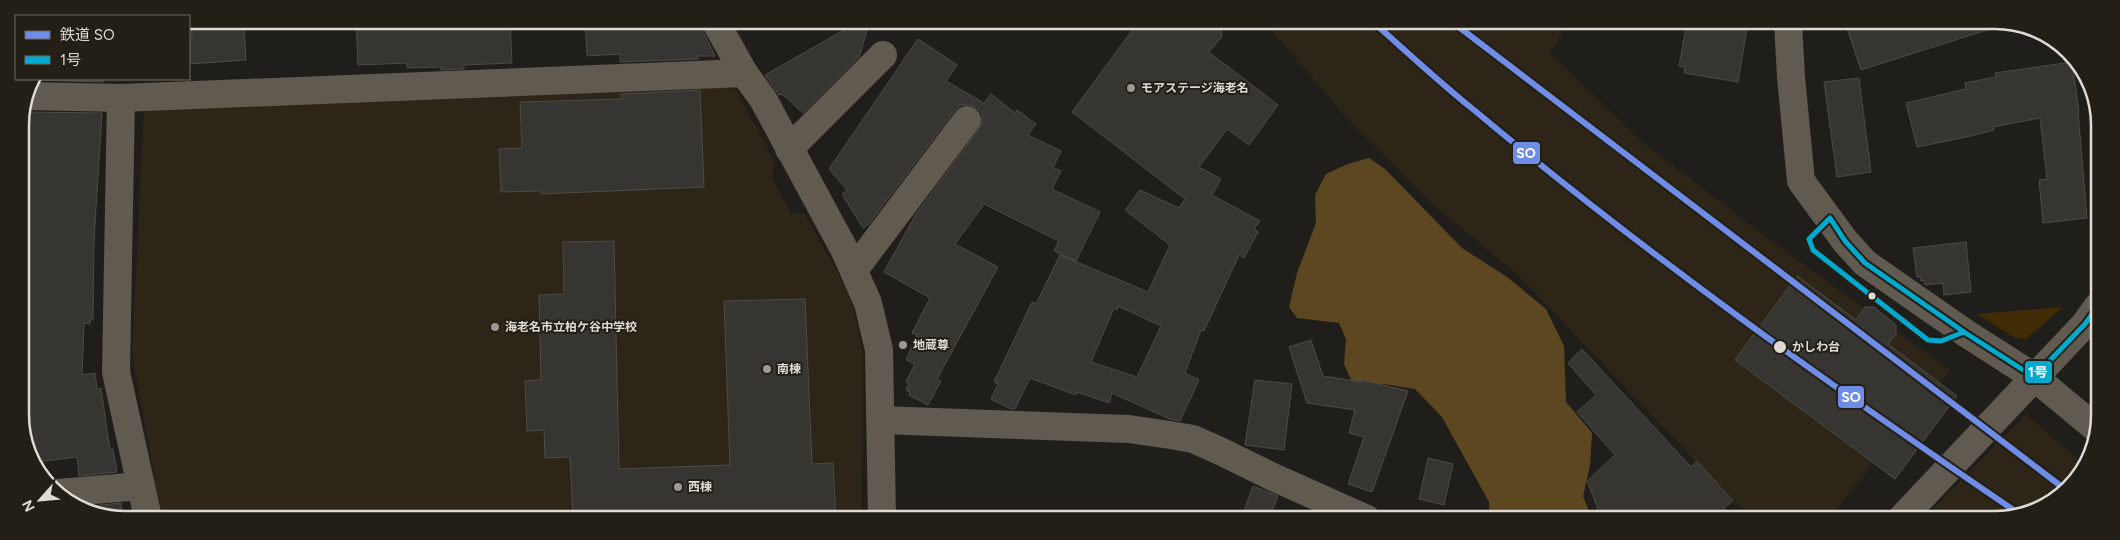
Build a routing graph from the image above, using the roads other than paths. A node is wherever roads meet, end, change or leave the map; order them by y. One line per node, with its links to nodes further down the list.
1 (720, 29): 4 (street)
2 (1788, 29): 11 (street)
3 (883, 54): 8 (street)
4 (744, 72): 6 (street); 8 (street)
5 (33, 96): 6 (street)
6 (121, 98): 14 (street)
7 (967, 120): 9 (street)
8 (789, 149): 9 (street)
9 (854, 270): 12 (street)
10 (2091, 316): 11 (street)
11 (2034, 377): 13 (street); 19 (street)
12 (881, 420): 17 (street); 18 (street)
13 (2091, 424)
14 (141, 486): 15 (street); 16 (street)
15 (69, 492)
16 (146, 511)
17 (882, 511)
18 (1350, 511)
19 (1908, 511)

